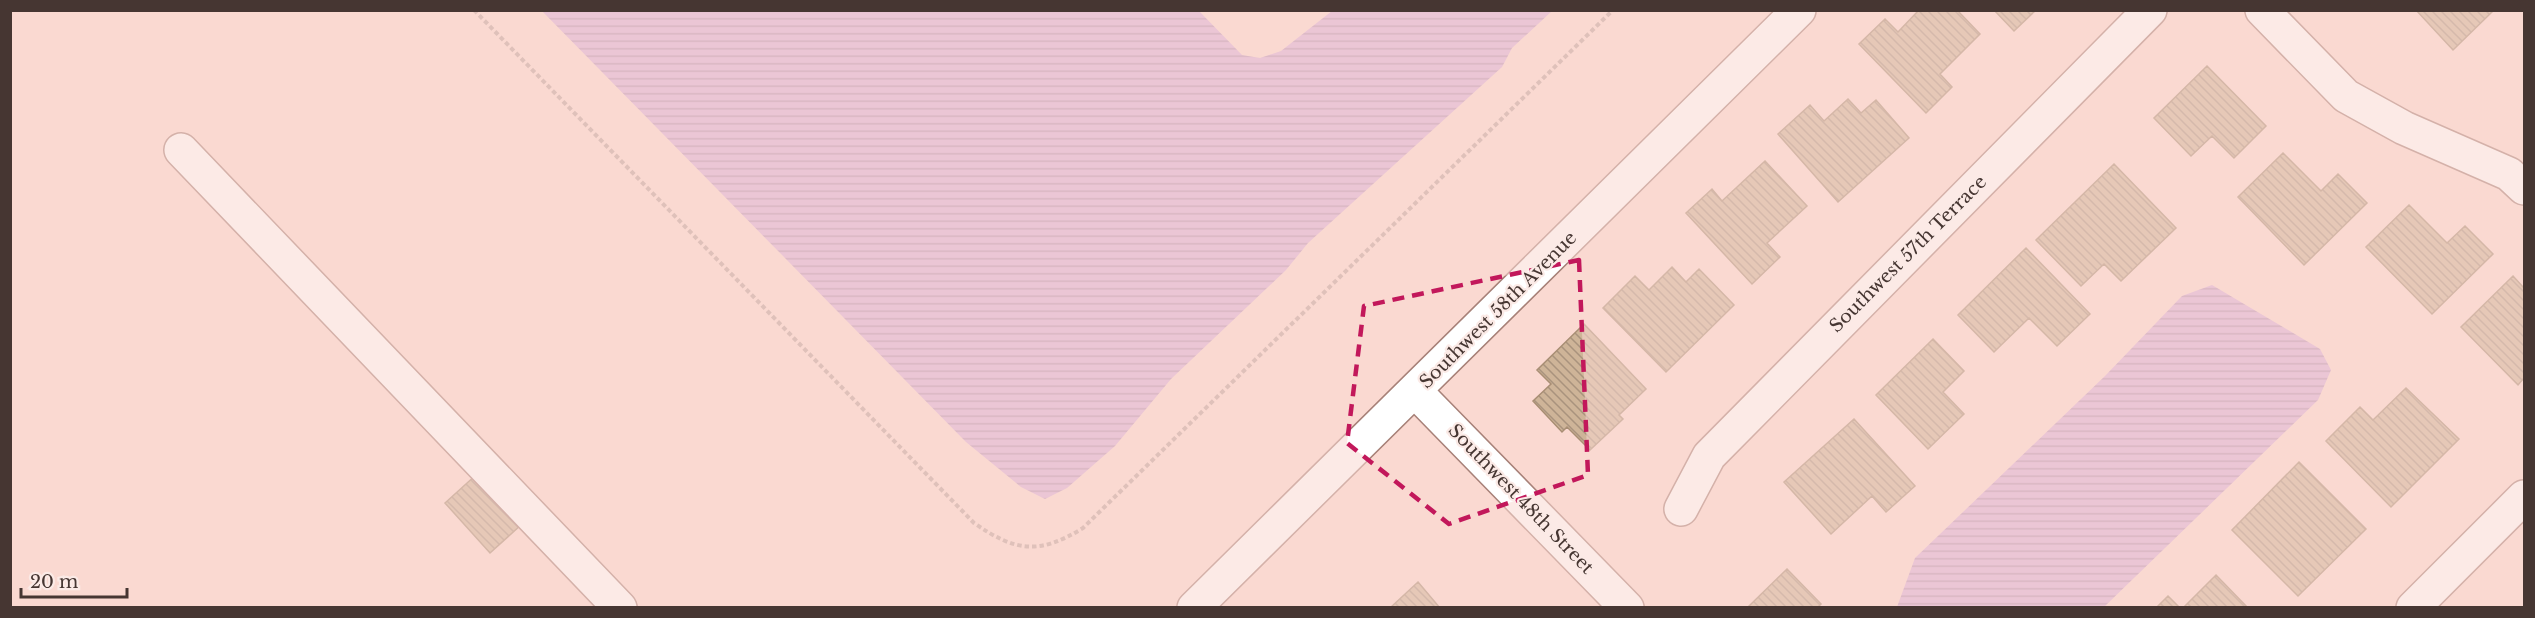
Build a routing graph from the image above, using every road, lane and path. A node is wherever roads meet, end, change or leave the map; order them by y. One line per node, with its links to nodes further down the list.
1 (474, 10): 2 (path)
2 (1613, 10)
3 (1799, 10): 8 (street, Southwest 58th Avenue)
4 (2150, 10): 10 (street, Southwest 57th Terrace)
5 (2262, 10): 7 (street)
6 (181, 150): 11 (street)
7 (2524, 188)
8 (1415, 391): 12 (street, Southwest 58th Avenue); 13 (street, Southwest 48th Street)
9 (2524, 497): 14 (street)
10 (1681, 509)
11 (620, 608)
12 (1194, 608)
13 (1627, 608)
14 (2413, 608)

